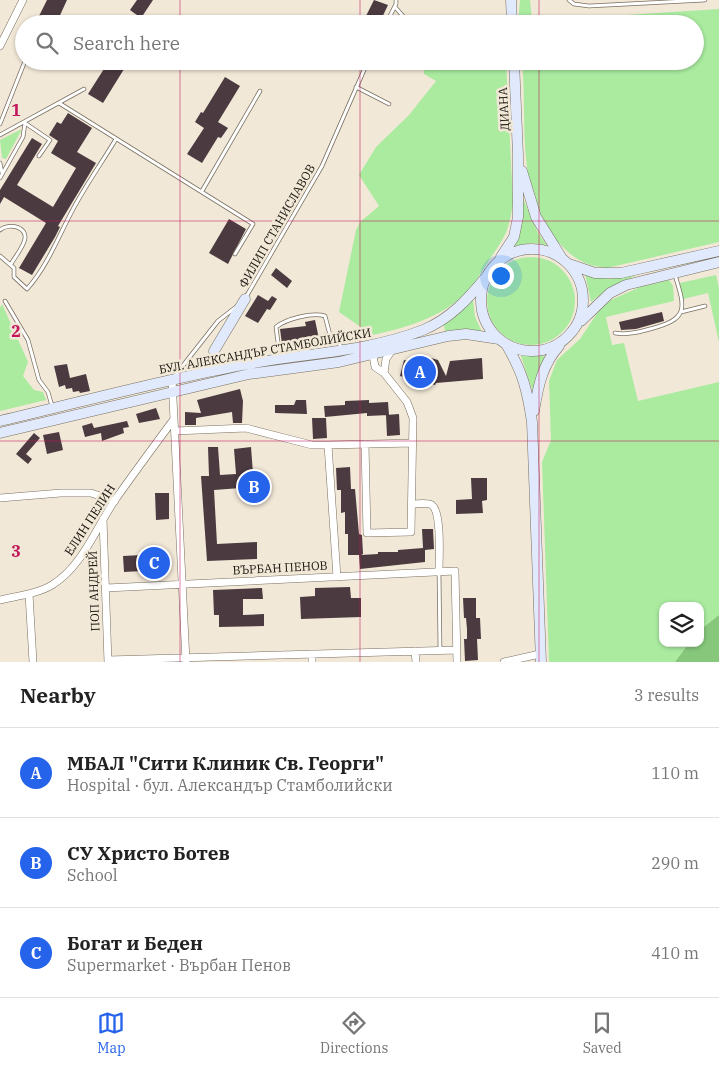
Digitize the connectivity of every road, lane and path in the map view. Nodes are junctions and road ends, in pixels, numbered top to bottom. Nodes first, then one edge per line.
1 (23, 0) edge
2 (396, 0) edge
3 (511, 0) edge
4 (570, 0) edge
5 (705, 0) edge
6 (395, 7) junction
7 (16, 15) edge
8 (391, 15) edge
9 (402, 15) edge
10 (512, 15) edge
11 (15, 16) edge
12 (0, 46) edge
13 (21, 70) edge
14 (364, 70) edge
15 (514, 70) edge
16 (356, 87) junction
17 (84, 89) dead end
18 (260, 91) dead end
19 (59, 104) junction
20 (390, 104) dead end
21 (0, 124) edge
22 (24, 124) junction
23 (0, 135) edge
24 (116, 139) junction
25 (518, 155) junction
26 (40, 156) dead end
27 (0, 163) edge
28 (2, 174) junction
29 (0, 178) edge
30 (202, 192) junction
31 (0, 230) edge
32 (719, 251) edge
33 (235, 254) dead end
34 (0, 256) edge
35 (498, 262) junction
36 (565, 262) junction
37 (717, 263) edge
38 (10, 264) junction
39 (675, 272) junction
40 (486, 277) junction
41 (245, 299) junction
42 (5, 301) dead end
43 (705, 306) dead end
44 (681, 312) junction
45 (577, 325) junction
46 (409, 334) junction
47 (615, 334) dead end
48 (330, 335) junction
49 (319, 337) dead end
50 (310, 339) dead end
51 (566, 339) junction
52 (502, 342) junction
53 (279, 350) dead end
54 (345, 350) junction
55 (392, 350) junction
56 (373, 355) junction
57 (308, 363) junction
58 (230, 368) junction
59 (384, 373) junction
60 (172, 379) junction
61 (172, 391) junction
62 (52, 409) junction
63 (174, 419) junction
64 (0, 422) edge
65 (532, 422) junction
66 (175, 431) junction
67 (0, 433) edge
68 (413, 443) junction
69 (365, 444) junction
70 (328, 445) junction
71 (0, 498) edge
72 (115, 501) junction
73 (412, 504) junction
74 (103, 519) junction
75 (439, 572) junction
76 (337, 576) junction
77 (183, 584) junction
78 (106, 588) junction
79 (29, 594) junction
80 (0, 600) edge
81 (457, 650) junction
82 (440, 651) junction
83 (416, 652) junction
84 (312, 658) edge
85 (540, 658) edge
86 (259, 659) edge
87 (186, 660) edge
88 (108, 661) edge
89 (33, 662) edge
90 (416, 662) edge
91 (457, 662) edge
92 (504, 662) edge

1 - 7 street
2 - 6 lane
3 - 10 main road
4 - 5 lane
6 - 8 lane
6 - 9 lane
11 - 12 street
13 - 21 lane
14 - 16 lane, ФИЛИП СТАНИСЛАВОВ
15 - 25 main road, ДИАНА
16 - 20 lane
16 - 41 lane, ФИЛИП СТАНИСЛАВОВ
17 - 19 lane
18 - 30 lane
19 - 22 lane
19 - 24 lane
22 - 23 lane
22 - 26 lane
22 - 28 lane
24 - 30 lane
24 - 38 lane
25 - 35 main road
25 - 36 main road
27 - 28 lane
28 - 29 lane
30 - 33 lane
31 - 38 lane
32 - 36 main road
34 - 38 lane
35 - 36 main road
35 - 40 main road
36 - 45 main road
37 - 39 main road
39 - 44 lane
39 - 45 main road
40 - 46 main road, БУЛ. АЛЕКСАНДЪР СТАМБОЛИЙСКИ
40 - 52 main road
41 - 58 main road
41 - 60 lane, ФИЛИП СТАНИСЛАВОВ
42 - 62 lane
43 - 44 lane
44 - 47 lane
45 - 51 main road
46 - 54 main road, БУЛ. АЛЕКСАНДЪР СТАМБОЛИЙСКИ
46 - 56 main road
48 - 49 lane
48 - 53 lane
48 - 54 lane
50 - 57 lane
51 - 52 main road
51 - 65 main road
52 - 55 main road, БУЛ. АЛЕКСАНДЪР СТАМБОЛИЙСКИ
52 - 65 main road
54 - 57 main road, БУЛ. АЛЕКСАНДЪР СТАМБОЛИЙСКИ
55 - 56 main road, БУЛ. АЛЕКСАНДЪР СТАМБОЛИЙСКИ
55 - 59 street
56 - 57 main road, БУЛ. АЛЕКСАНДЪР СТАМБОЛИЙСКИ
56 - 59 street
57 - 58 main road, БУЛ. АЛЕКСАНДЪР СТАМБОЛИЙСКИ
57 - 61 main road, БУЛ. АЛЕКСАНДЪР СТАМБОЛИЙСКИ
58 - 60 main road, БУЛ. АЛЕКСАНДЪР СТАМБОЛИЙСКИ
59 - 68 street
60 - 61 street
60 - 62 main road, БУЛ. АЛЕКСАНДЪР СТАМБОЛИЙСКИ
61 - 63 street
61 - 67 main road, БУЛ. АЛЕКСАНДЪР СТАМБОЛИЙСКИ
62 - 64 main road, БУЛ. АЛЕКСАНДЪР СТАМБОЛИЙСКИ
63 - 66 street
63 - 72 street, ЕЛИН ПЕЛИН
65 - 85 main road
66 - 70 street
66 - 77 street
68 - 69 street
68 - 73 street
69 - 70 street
69 - 73 street
70 - 76 street
71 - 72 street
72 - 74 street, ЕЛИН ПЕЛИН
73 - 75 street
74 - 78 street, ПОП АНДРЕЙ
74 - 79 street, ЕЛИН ПЕЛИН
75 - 76 street, ВЪРБАН ПЕНОВ
75 - 81 street, ВЪРБАН ПЕНОВ
75 - 82 lane
76 - 77 street, ВЪРБАН ПЕНОВ
77 - 78 street, ВЪРБАН ПЕНОВ
77 - 87 street
78 - 88 street, ПОП АНДРЕЙ
79 - 80 street, ЕЛИН ПЕЛИН
79 - 89 street
81 - 82 street
81 - 91 street
82 - 83 street
83 - 84 street
83 - 90 street
84 - 86 street
85 - 92 street
86 - 87 street
87 - 88 street

